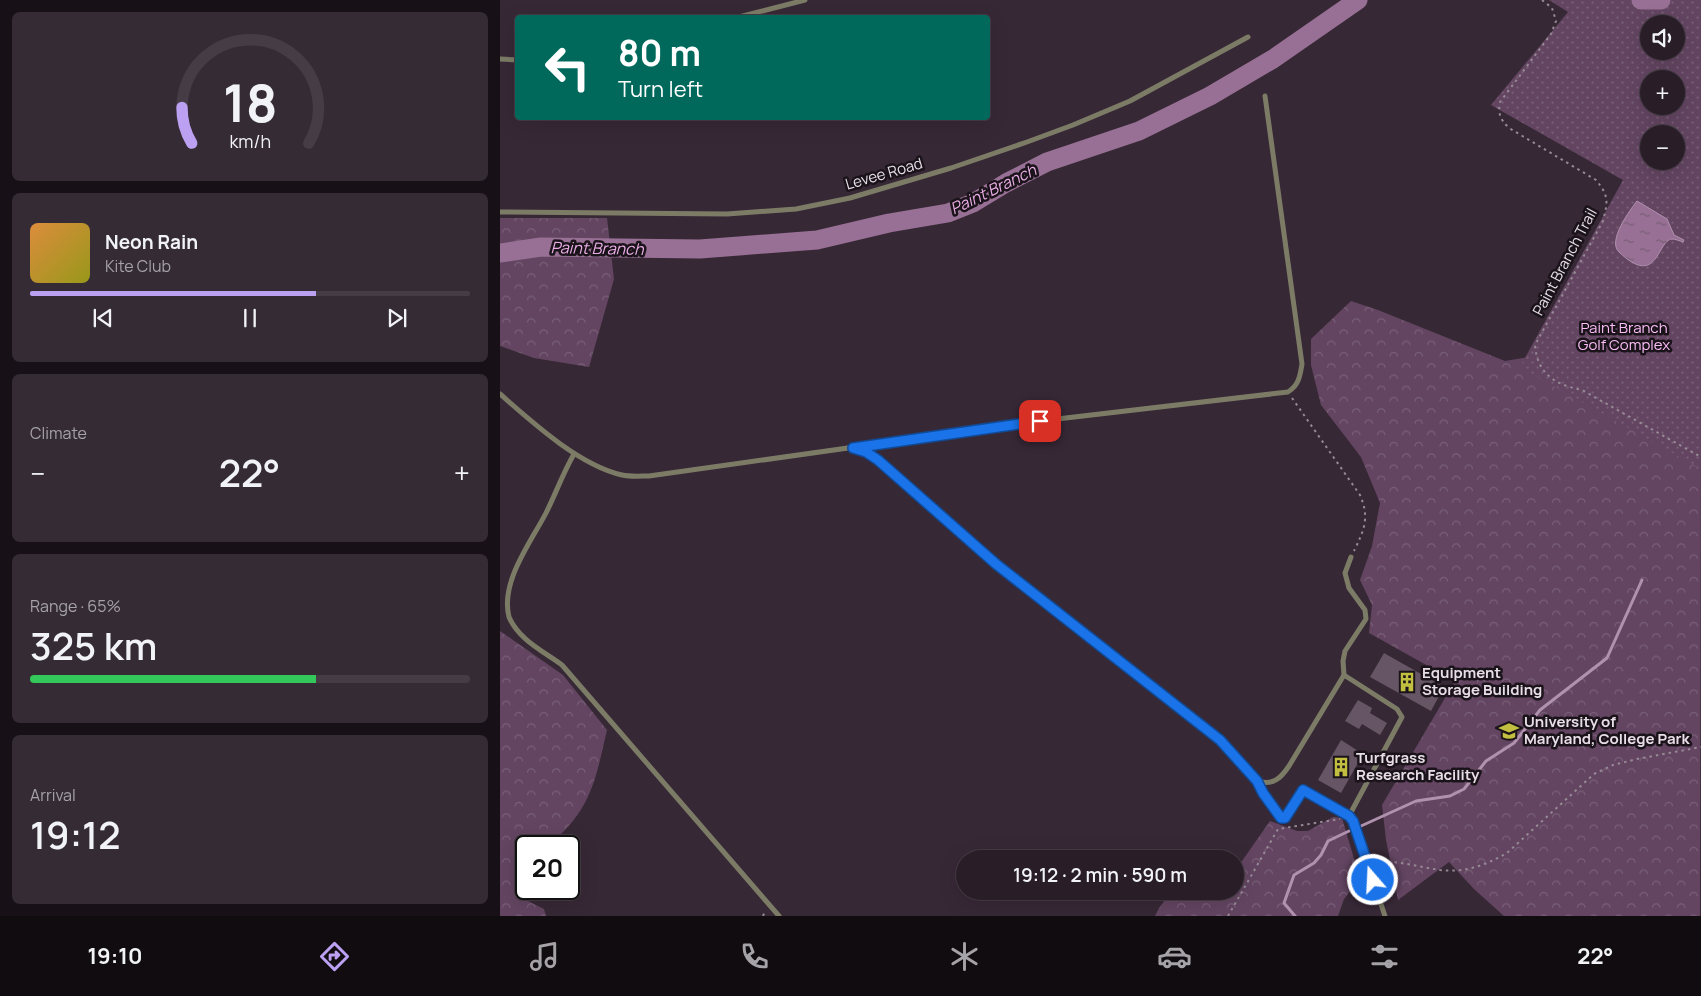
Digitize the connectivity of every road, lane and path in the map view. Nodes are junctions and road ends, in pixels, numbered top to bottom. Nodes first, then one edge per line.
1 (805, 0) edge
2 (1542, 0) edge
3 (747, 15) edge
4 (1248, 37) dead end
5 (500, 59) edge
6 (515, 60) edge
7 (1265, 96) dead end
8 (500, 212) edge
9 (1288, 392) junction
10 (500, 394) edge
11 (853, 448) junction
12 (574, 454) junction
13 (1701, 457) edge
14 (1351, 557) joint
15 (1344, 675) junction
16 (1701, 747) edge
17 (1257, 781) junction
18 (1349, 816) junction
19 (1367, 863) junction
20 (779, 916) edge
21 (1228, 916) edge
22 (1385, 916) edge

1 - 3 lane
2 - 13 path, Paint Branch Trail
4 - 8 lane, Levee Road
5 - 6 lane
7 - 9 lane
9 - 11 lane
9 - 14 path
10 - 12 lane
11 - 12 lane
11 - 17 lane
12 - 20 lane
14 - 15 lane
15 - 17 lane
15 - 18 lane
16 - 19 path
17 - 18 lane
18 - 19 lane
18 - 21 path
19 - 22 lane

